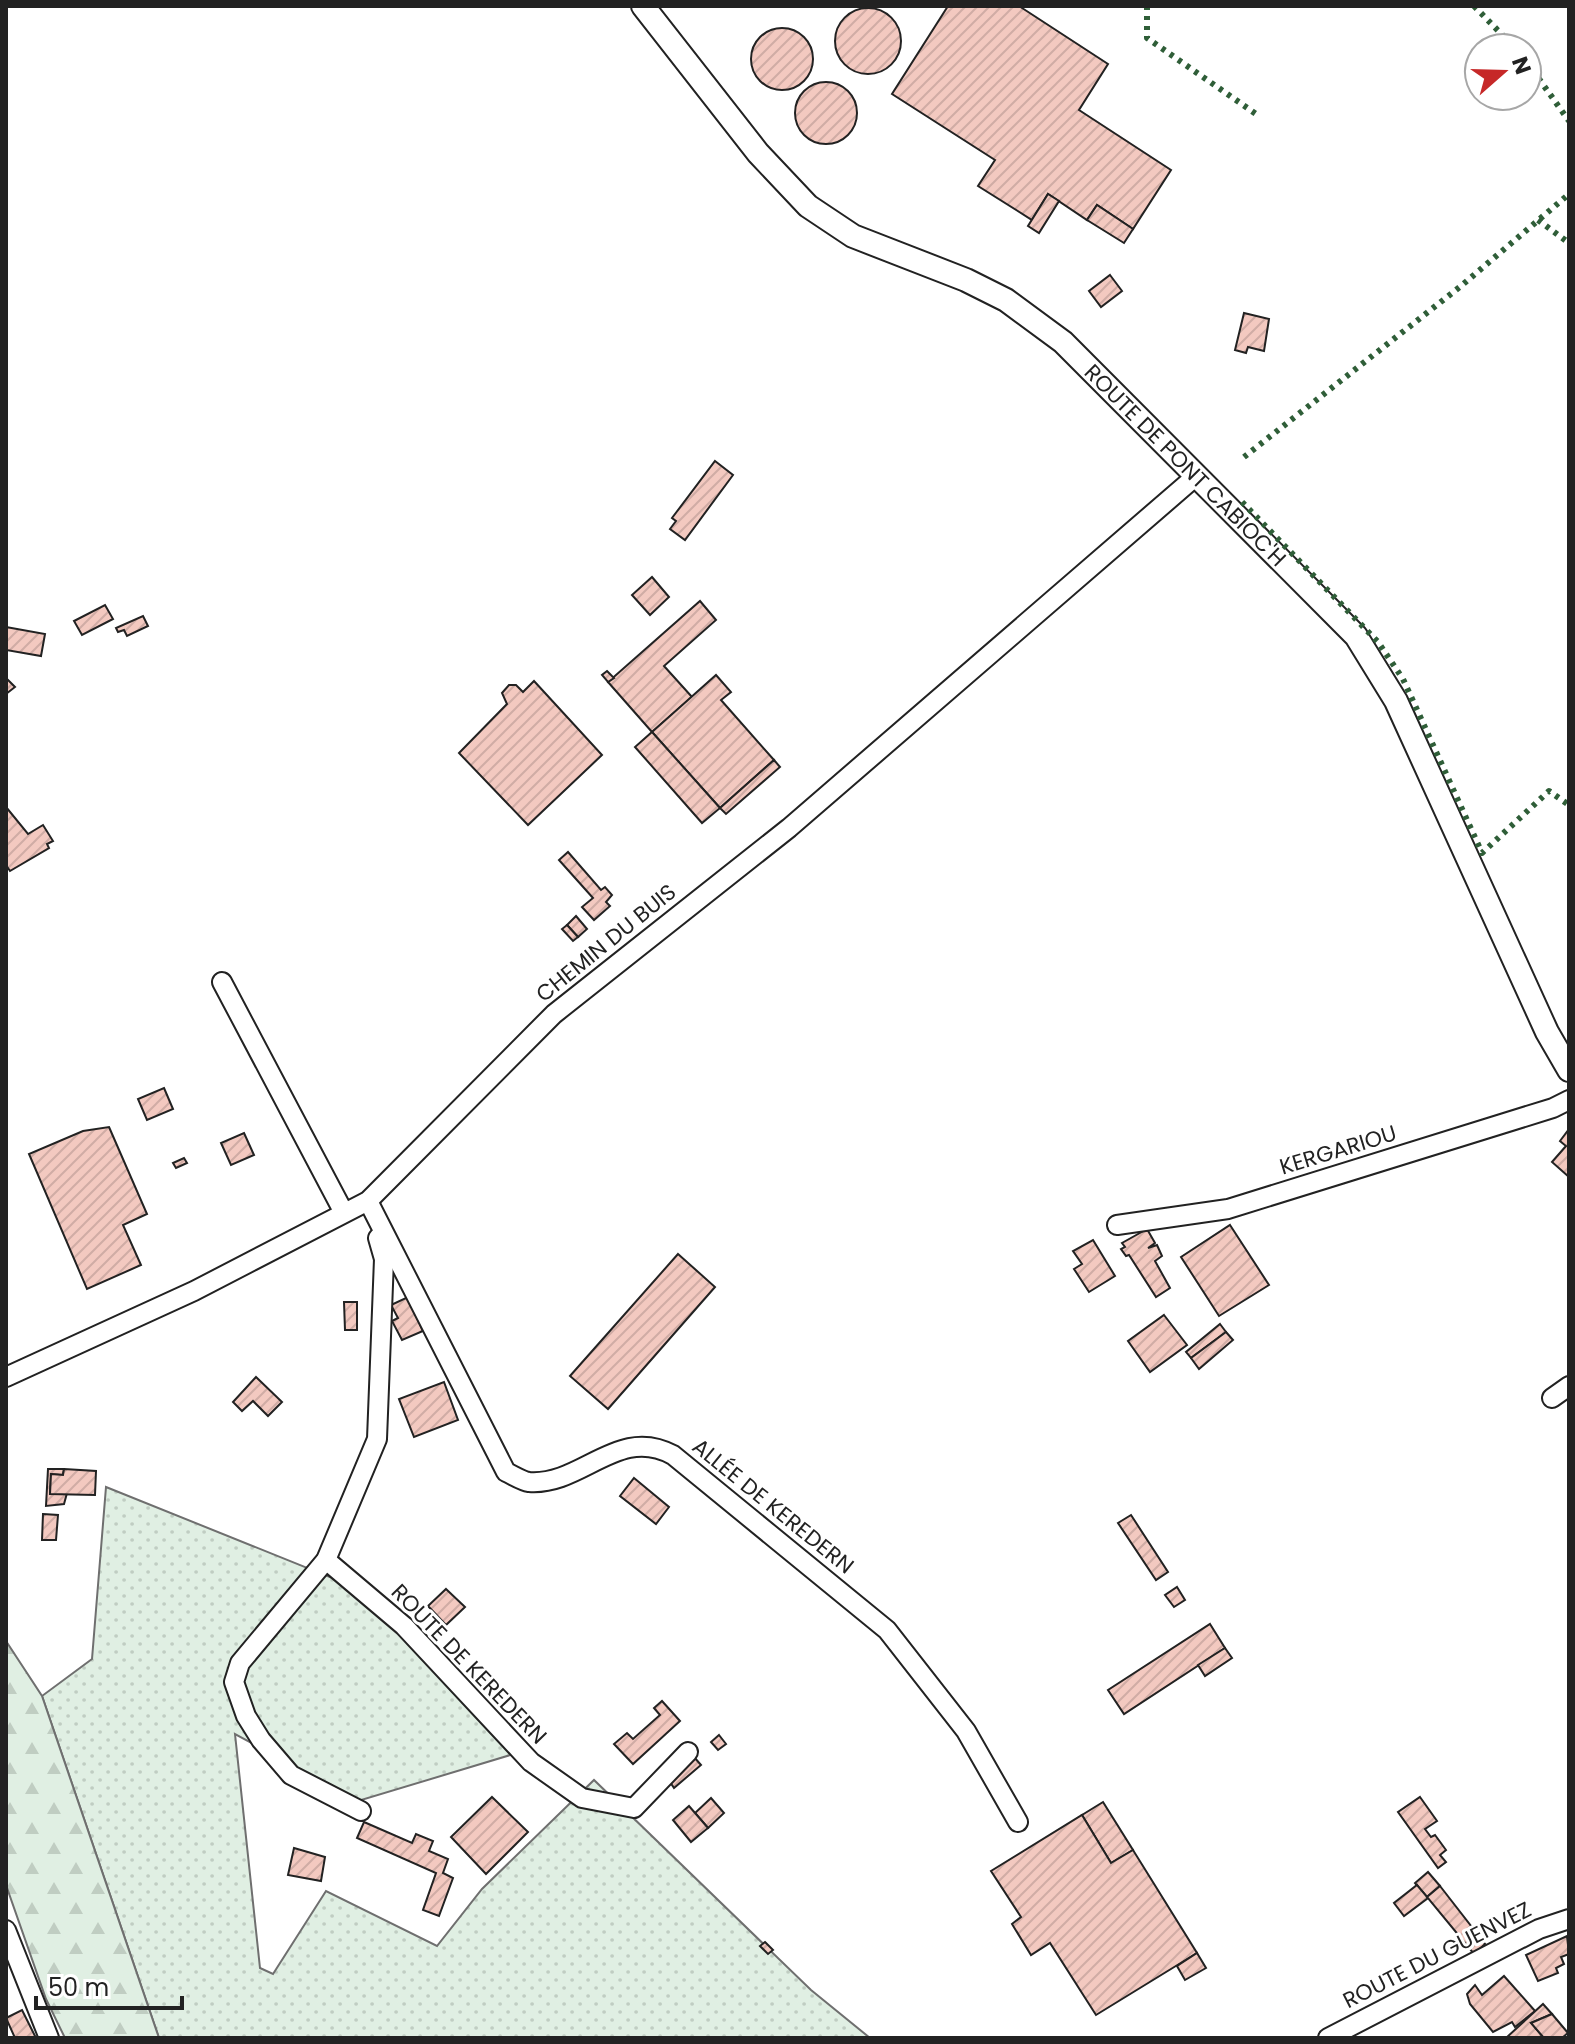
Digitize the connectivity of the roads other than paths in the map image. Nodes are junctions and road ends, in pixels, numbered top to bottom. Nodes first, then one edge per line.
1 (643, 6) edge
2 (1195, 477) junction
3 (222, 982) dead end
4 (1569, 1070) edge
5 (1569, 1100) edge
6 (368, 1201) junction
7 (343, 1211) junction
8 (1117, 1225) dead end
9 (6, 1377) edge
10 (1569, 1386) edge
11 (1552, 1398) dead end
12 (326, 1560) junction
13 (688, 1752) dead end
14 (361, 1811) dead end
15 (1018, 1822) dead end
16 (1569, 1919) edge
17 (6, 1930) edge
18 (49, 2038) edge
19 (1328, 2038) edge

1 - 2 street, ROUTE DE PONT CABIOC'H
2 - 4 street, ROUTE DE PONT CABIOC'H
2 - 6 street, CHEMIN DU BUIS
3 - 7 street
5 - 8 street, KERGARIOU
6 - 7 street, CHEMIN DU BUIS
6 - 12 street
6 - 15 street, ALLÉE DE KEREDERN
7 - 9 street, CHEMIN DU BUIS
10 - 11 street
12 - 13 street, ROUTE DE KEREDERN
12 - 14 street
16 - 19 street, ROUTE DU GUENVEZ
17 - 18 street

